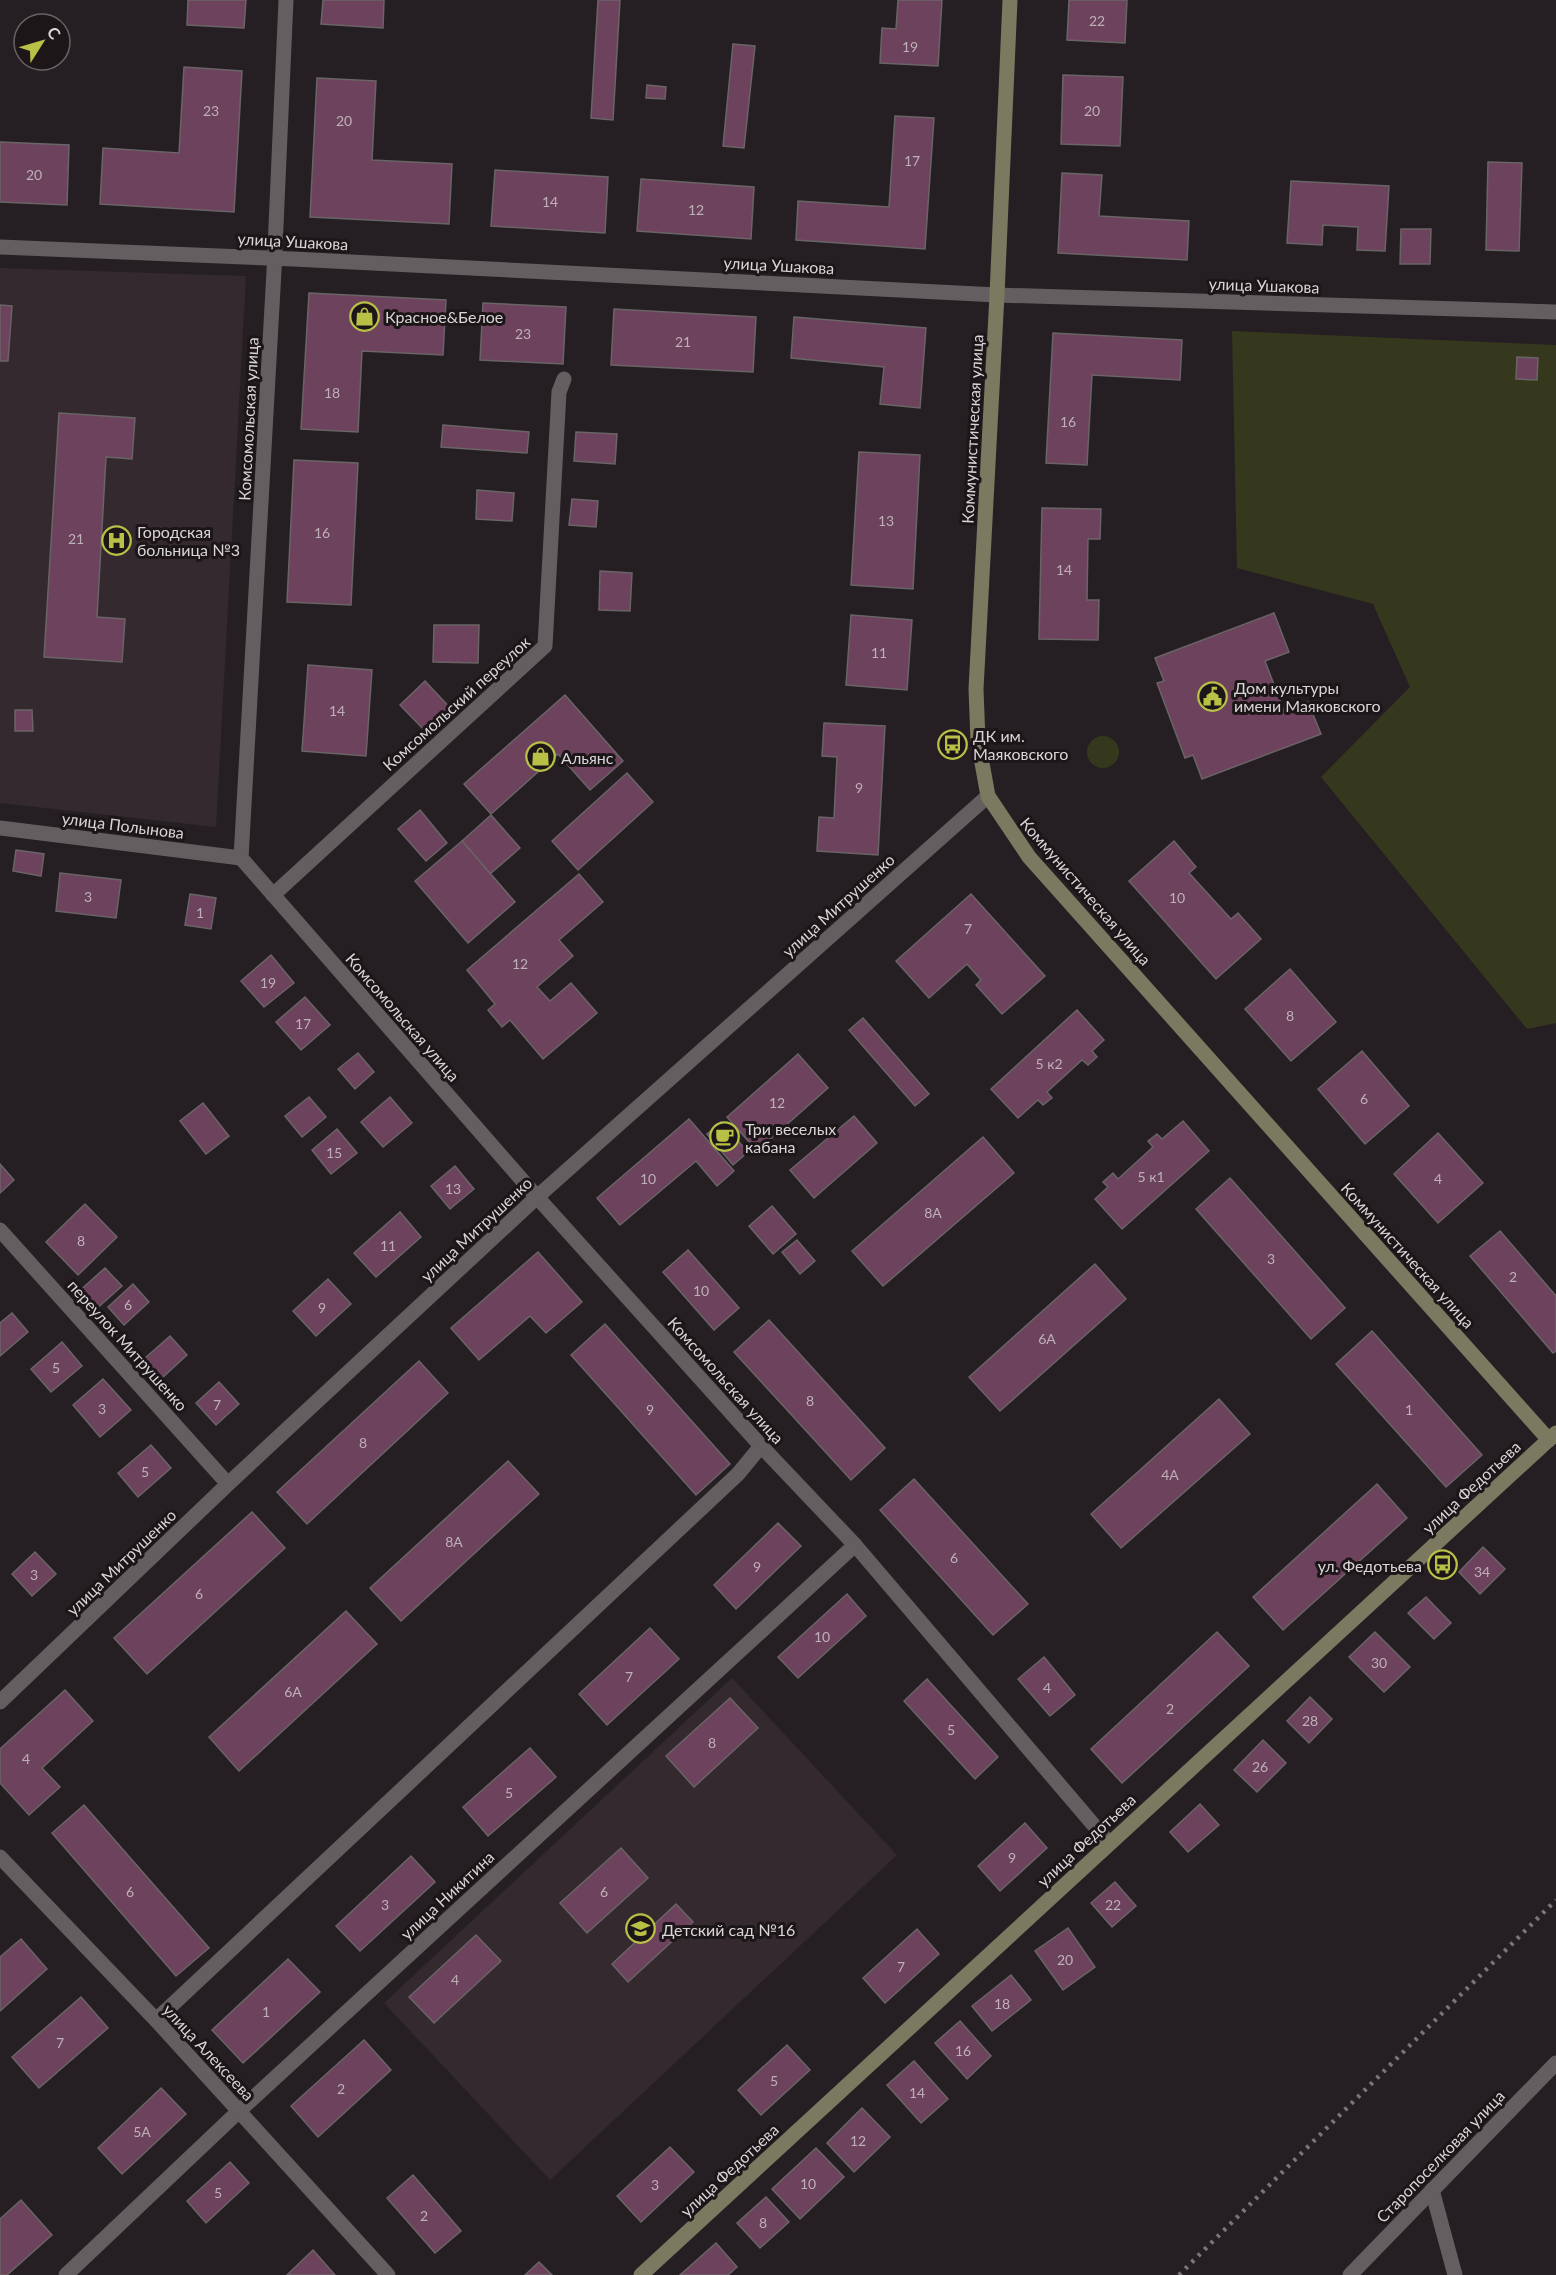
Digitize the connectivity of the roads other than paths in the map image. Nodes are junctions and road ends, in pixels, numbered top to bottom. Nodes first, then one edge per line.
1 (286, 0) edge
2 (1010, 0) edge
3 (0, 247) edge
4 (275, 258) junction
5 (997, 295) junction
6 (1556, 312) edge
7 (564, 379) dead end
8 (988, 795) junction
9 (0, 828) edge
10 (240, 858) junction
11 (273, 895) junction
12 (537, 1197) junction
13 (0, 1230) edge
14 (1552, 1436) edge
15 (762, 1446) junction
16 (228, 1484) junction
17 (855, 1545) junction
18 (0, 1702) edge
19 (1109, 1843) junction
20 (0, 1857) edge
21 (156, 2020) junction
22 (1556, 2062) edge
23 (239, 2111) junction
24 (1432, 2190) junction
25 (66, 2275) edge
26 (388, 2275) edge
27 (641, 2275) edge
28 (1350, 2275) edge
29 (1455, 2275) edge

1 - 4 street, Комсомольская улица
2 - 5 main road, Коммунистическая улица
3 - 4 street, улица Ушакова
4 - 5 street, улица Ушакова
4 - 10 street, Комсомольская улица
5 - 6 street, улица Ушакова
5 - 8 main road, Коммунистическая улица
7 - 11 street, Комсомольский переулок
8 - 12 street, улица Митрушенко
8 - 14 main road, Коммунистическая улица
9 - 10 street, улица Полынова
10 - 11 street, Комсомольская улица
11 - 12 street, Комсомольская улица
12 - 15 street, Комсомольская улица
12 - 16 street, улица Митрушенко
13 - 16 street, переулок Митрушенко
14 - 19 main road, улица Федотьева
15 - 17 street, Комсомольская улица
15 - 21 street
16 - 18 street, улица Митрушенко
17 - 19 street, Комсомольская улица
17 - 23 street, улица Никитина
19 - 27 main road, улица Федотьева
20 - 21 street, улица Алексеева
21 - 23 street, улица Алексеева
22 - 24 street, Старопоселковая улица
23 - 25 street, улица Никитина
23 - 26 street, улица Алексеева
24 - 28 street, Старопоселковая улица
24 - 29 street

